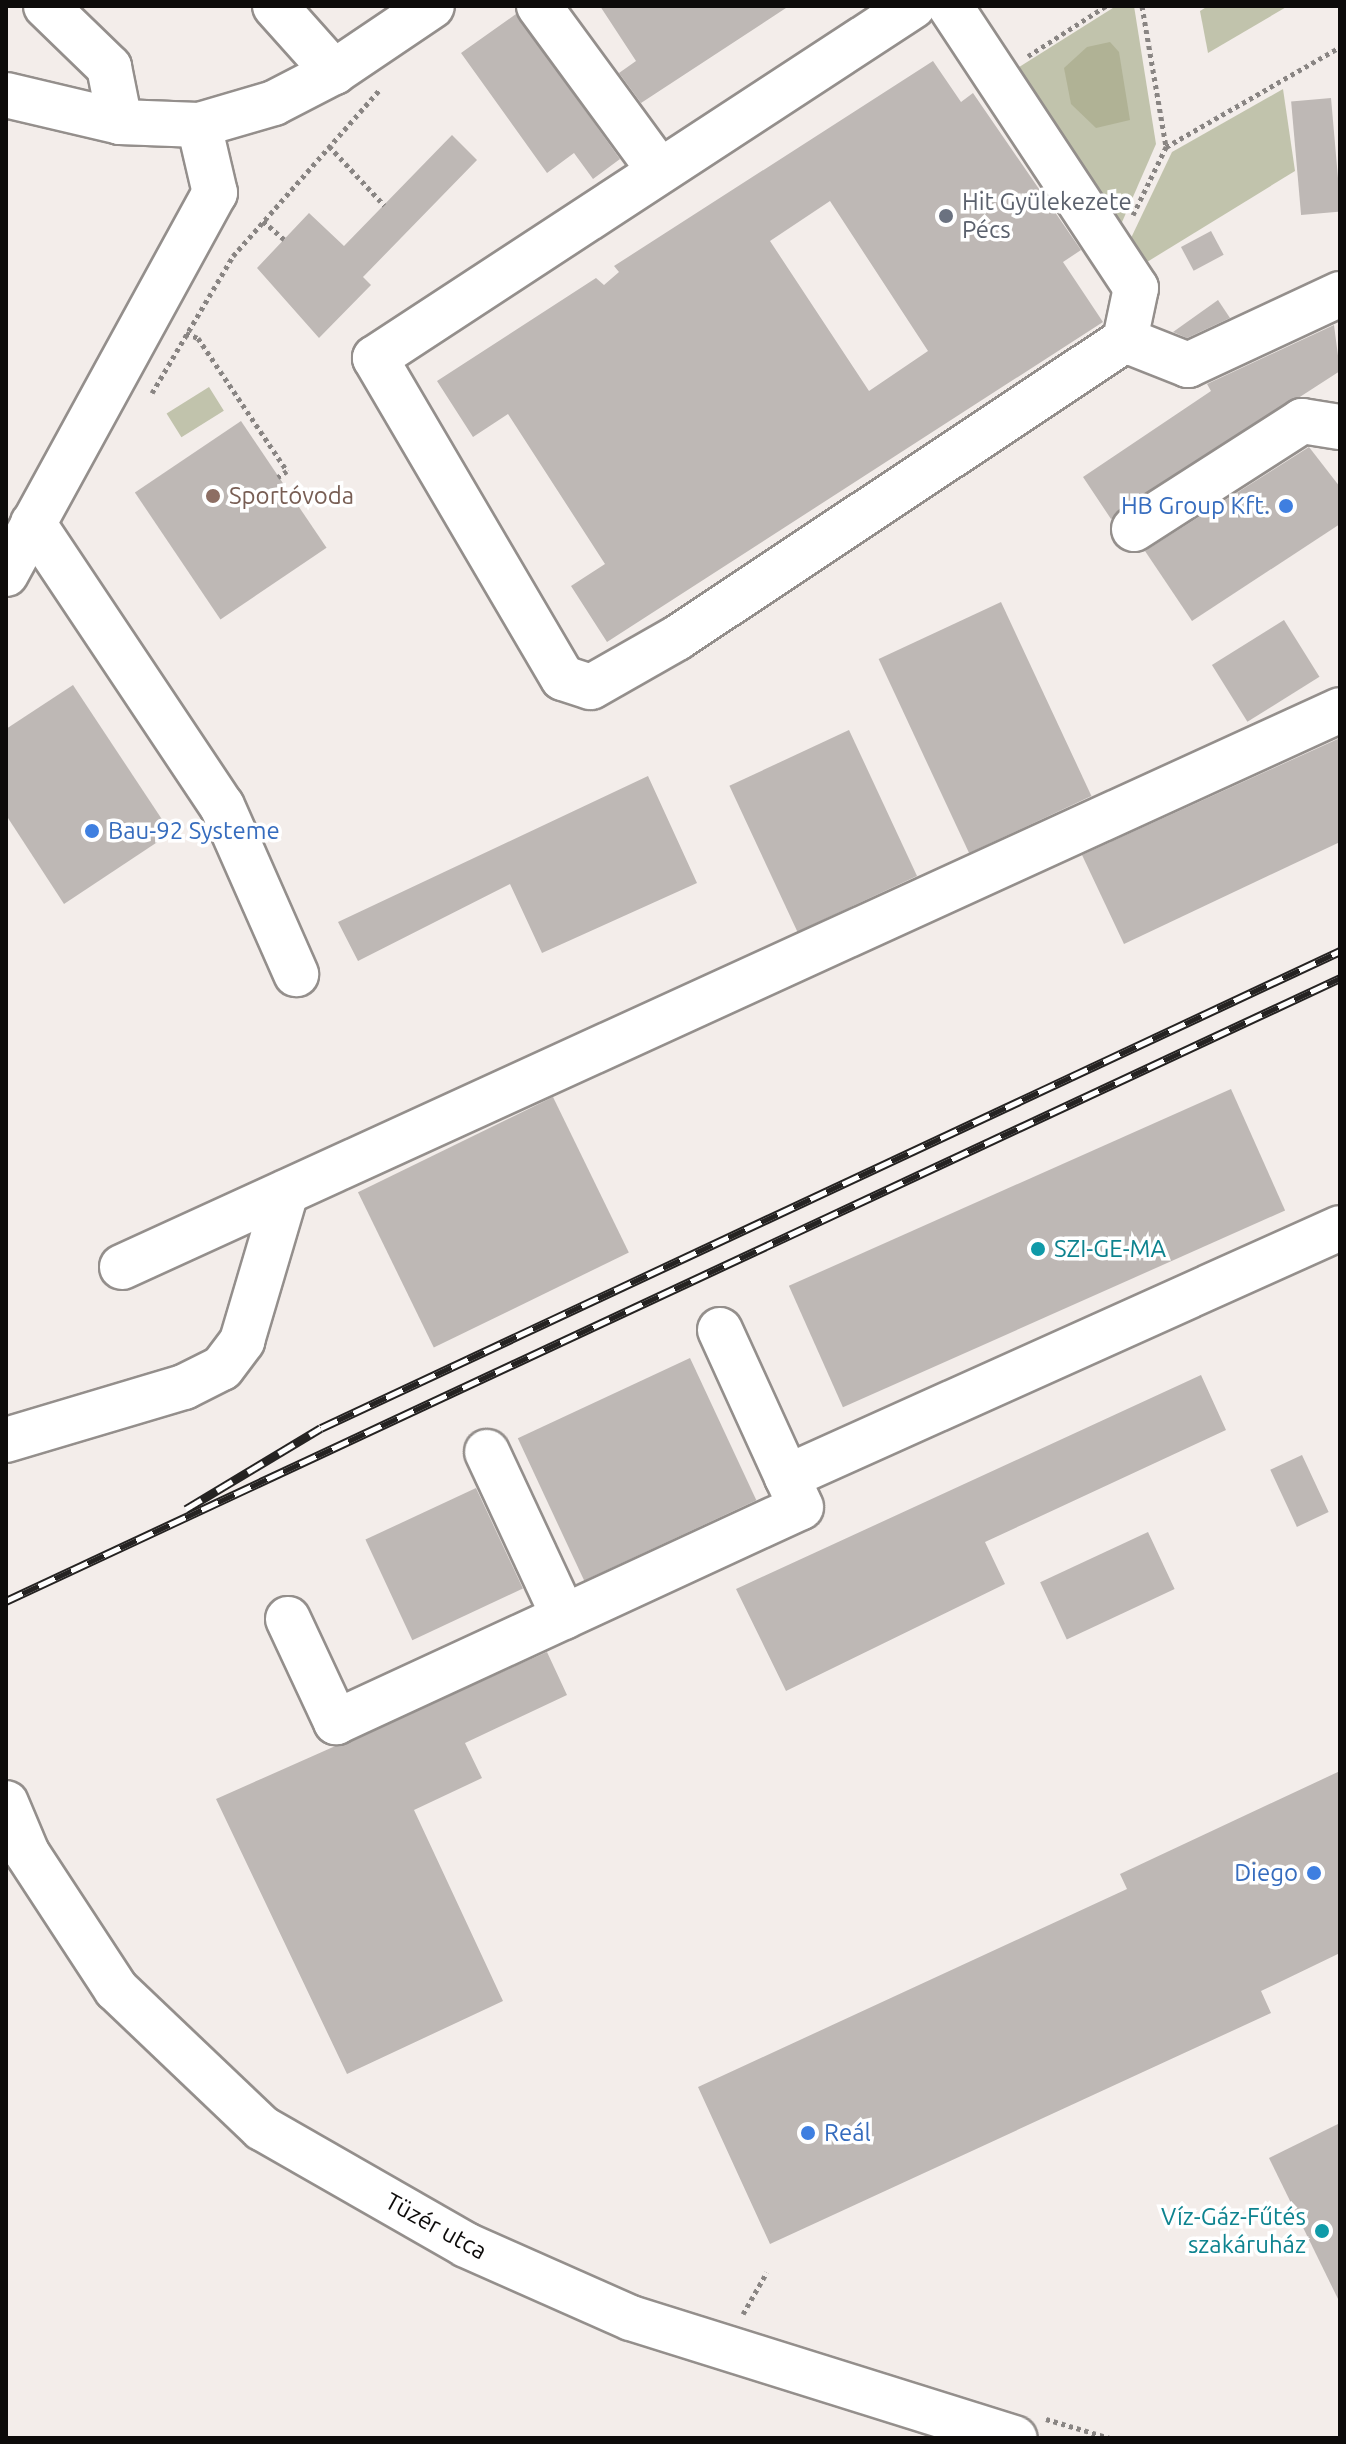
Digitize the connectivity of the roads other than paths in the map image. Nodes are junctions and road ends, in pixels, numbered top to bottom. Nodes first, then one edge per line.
1 (46, 6) edge
2 (275, 6) edge
3 (432, 6) edge
4 (539, 6) edge
5 (913, 6) edge
6 (950, 6) edge
7 (334, 72) junction
8 (6, 95) edge
9 (120, 122) junction
10 (199, 125) junction
11 (659, 170) junction
12 (1340, 294) edge
13 (1125, 340) junction
14 (1340, 427) edge
15 (33, 523) junction
16 (1134, 529) dead end
17 (6, 574) edge
18 (1340, 710) edge
19 (296, 974) dead end
20 (286, 1192) junction
21 (1340, 1228) edge
22 (122, 1267) dead end
23 (720, 1330) dead end
24 (6, 1440) edge
25 (487, 1452) dead end
26 (787, 1477) junction
27 (564, 1617) junction
28 (288, 1619) dead end
29 (6, 1803) edge
30 (1015, 2438) edge

1 - 9 street
2 - 7 street
3 - 7 street
4 - 11 street
5 - 11 street
6 - 13 street
7 - 10 street
8 - 9 street
9 - 10 street
10 - 15 street
11 - 13 street
12 - 13 street
14 - 16 street
15 - 17 street
15 - 19 street
18 - 20 street
20 - 22 street
20 - 24 street
21 - 26 street
23 - 26 street
25 - 27 street
26 - 27 street
27 - 28 street
29 - 30 street, Tüzér utca

